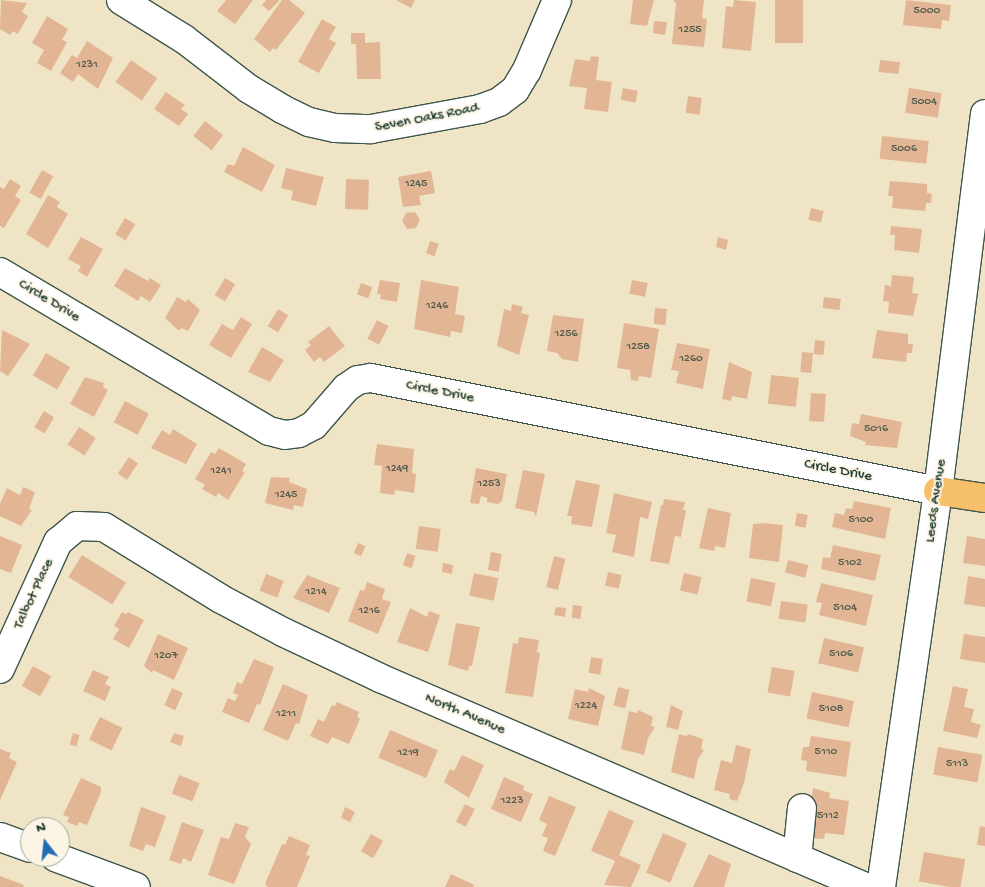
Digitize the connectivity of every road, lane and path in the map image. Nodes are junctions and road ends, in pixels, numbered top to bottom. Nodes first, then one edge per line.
1 (121, 0) edge
2 (557, 0) edge
3 (985, 114) edge
4 (0, 272) edge
5 (938, 491) junction
6 (985, 498) edge
7 (78, 526) joint
8 (0, 669) edge
9 (802, 808) dead end
10 (0, 837) edge
11 (20, 844) edge
12 (797, 858) junction
13 (70, 863) edge
14 (136, 887) edge
15 (864, 887) edge
16 (881, 887) edge

1 - 2 street, Seven Oaks Road
3 - 5 street, Leeds Avenue
4 - 5 street, Circle Drive
5 - 6 highway
5 - 16 street, Leeds Avenue
7 - 8 street, Talbot Place
7 - 12 street, North Avenue
9 - 12 street
10 - 11 street
12 - 15 street, North Avenue
13 - 14 street

